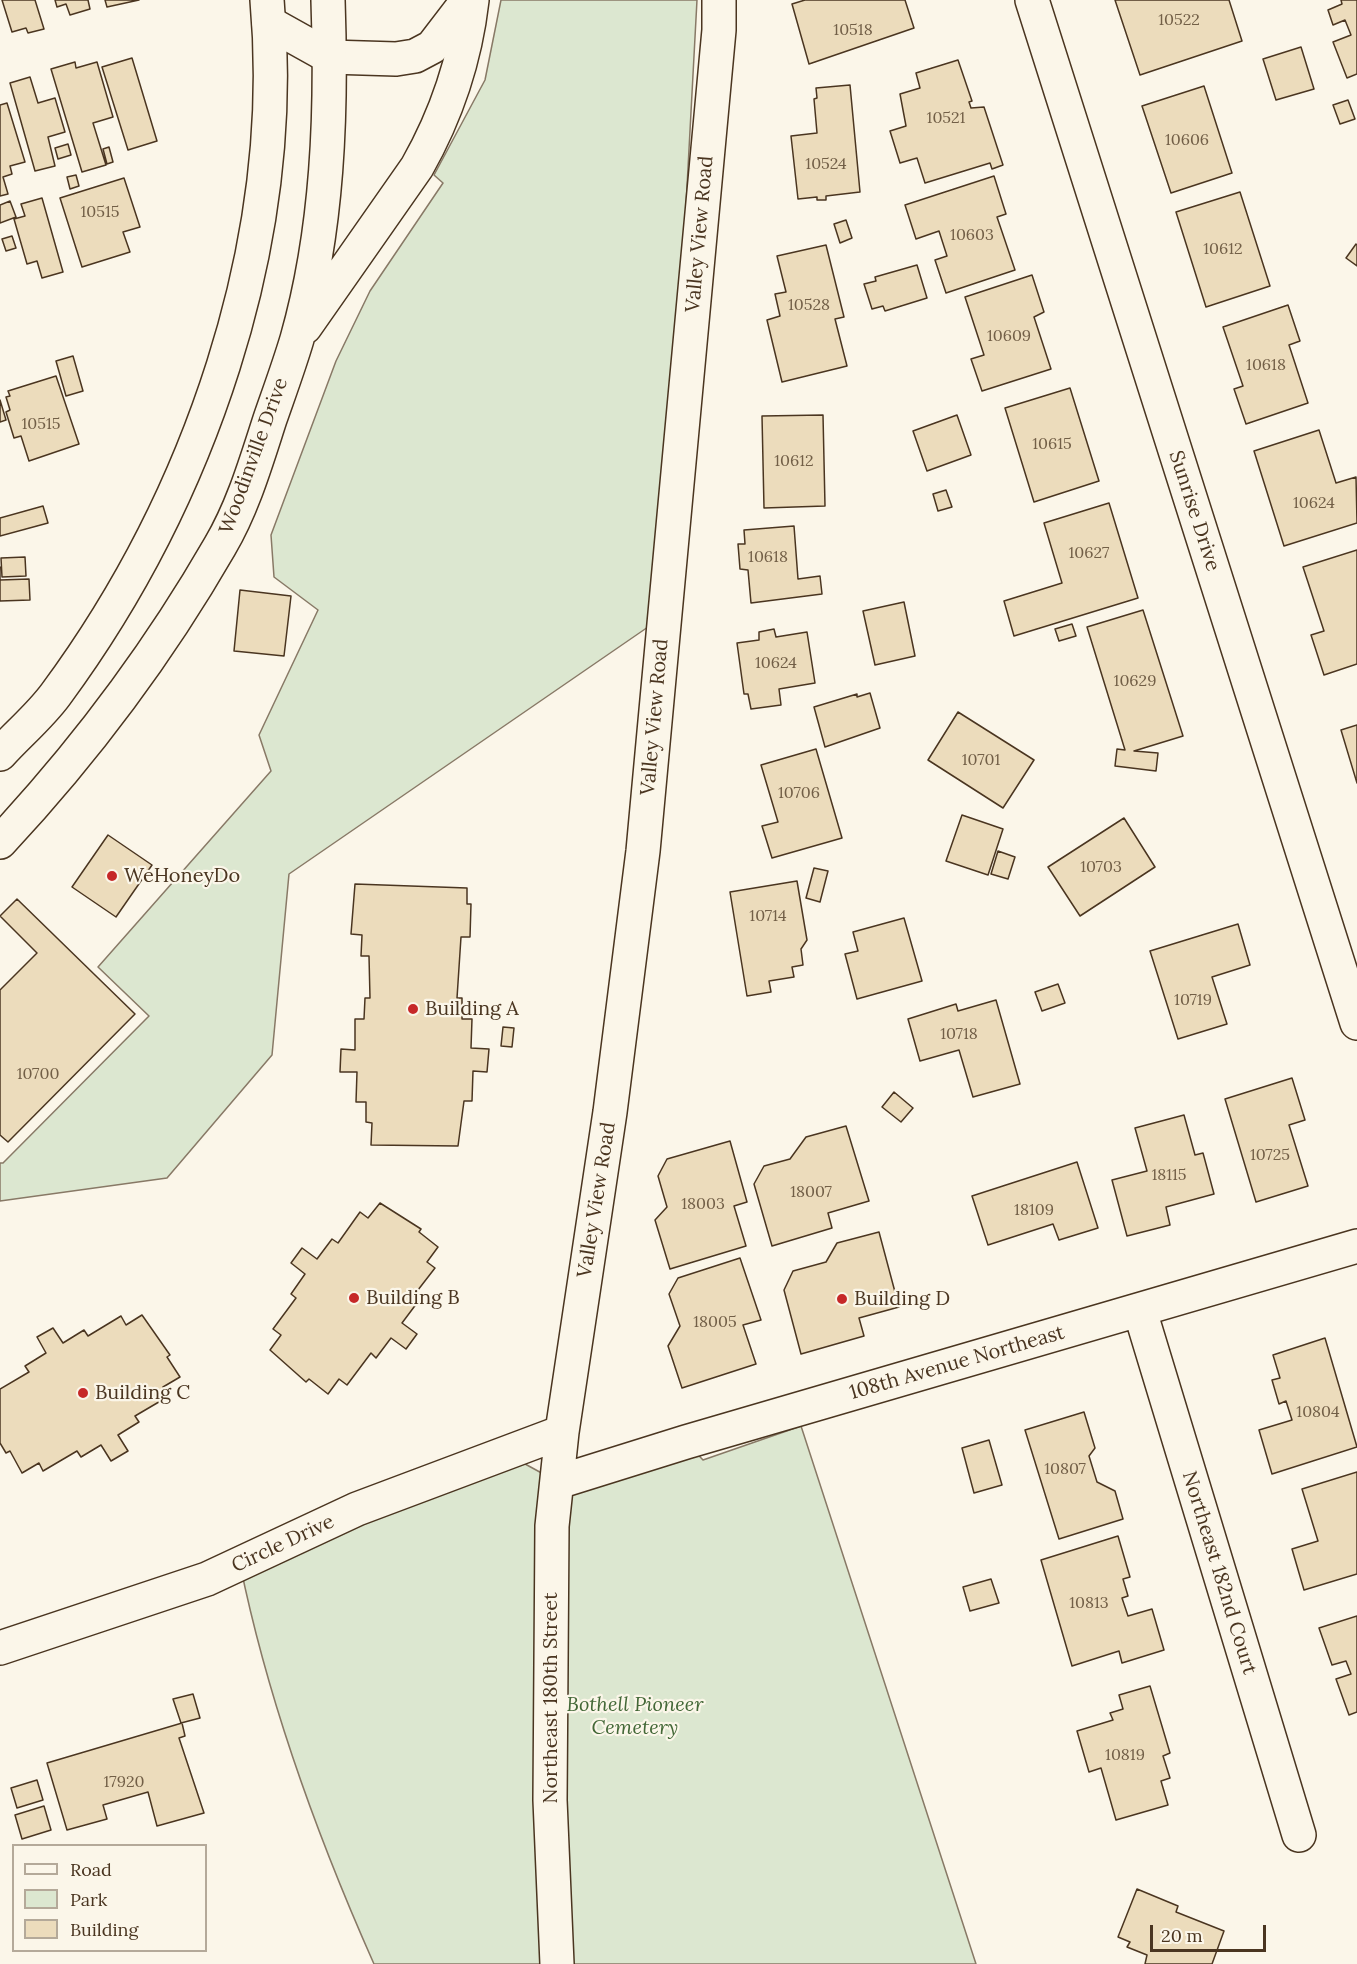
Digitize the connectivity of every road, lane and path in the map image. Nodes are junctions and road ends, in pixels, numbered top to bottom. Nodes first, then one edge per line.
1 (327, 0) edge
2 (470, 0) edge
3 (719, 0) edge
4 (1032, 0) edge
5 (268, 11) edge
6 (330, 57) junction
7 (297, 338) junction
8 (0, 754) edge
9 (0, 842) edge
10 (1357, 1023) edge
11 (1357, 1246) edge
12 (1140, 1311) junction
13 (562, 1432) junction
14 (558, 1482) junction
15 (0, 1648) edge
16 (1299, 1835) dead end
17 (557, 1964) edge

1 - 6 street, Woodinville Drive
2 - 6 street
2 - 7 street
3 - 13 street, Valley View Road
4 - 10 street, Sunrise Drive
5 - 6 street
5 - 8 street
6 - 7 street, Woodinville Drive
7 - 9 street, Woodinville Drive
11 - 12 street, 108th Avenue Northeast
12 - 14 street, 108th Avenue Northeast
12 - 16 street, Northeast 182nd Court
13 - 14 street, Northeast 180th Street
13 - 15 street, Circle Drive
14 - 17 street, Northeast 180th Street

